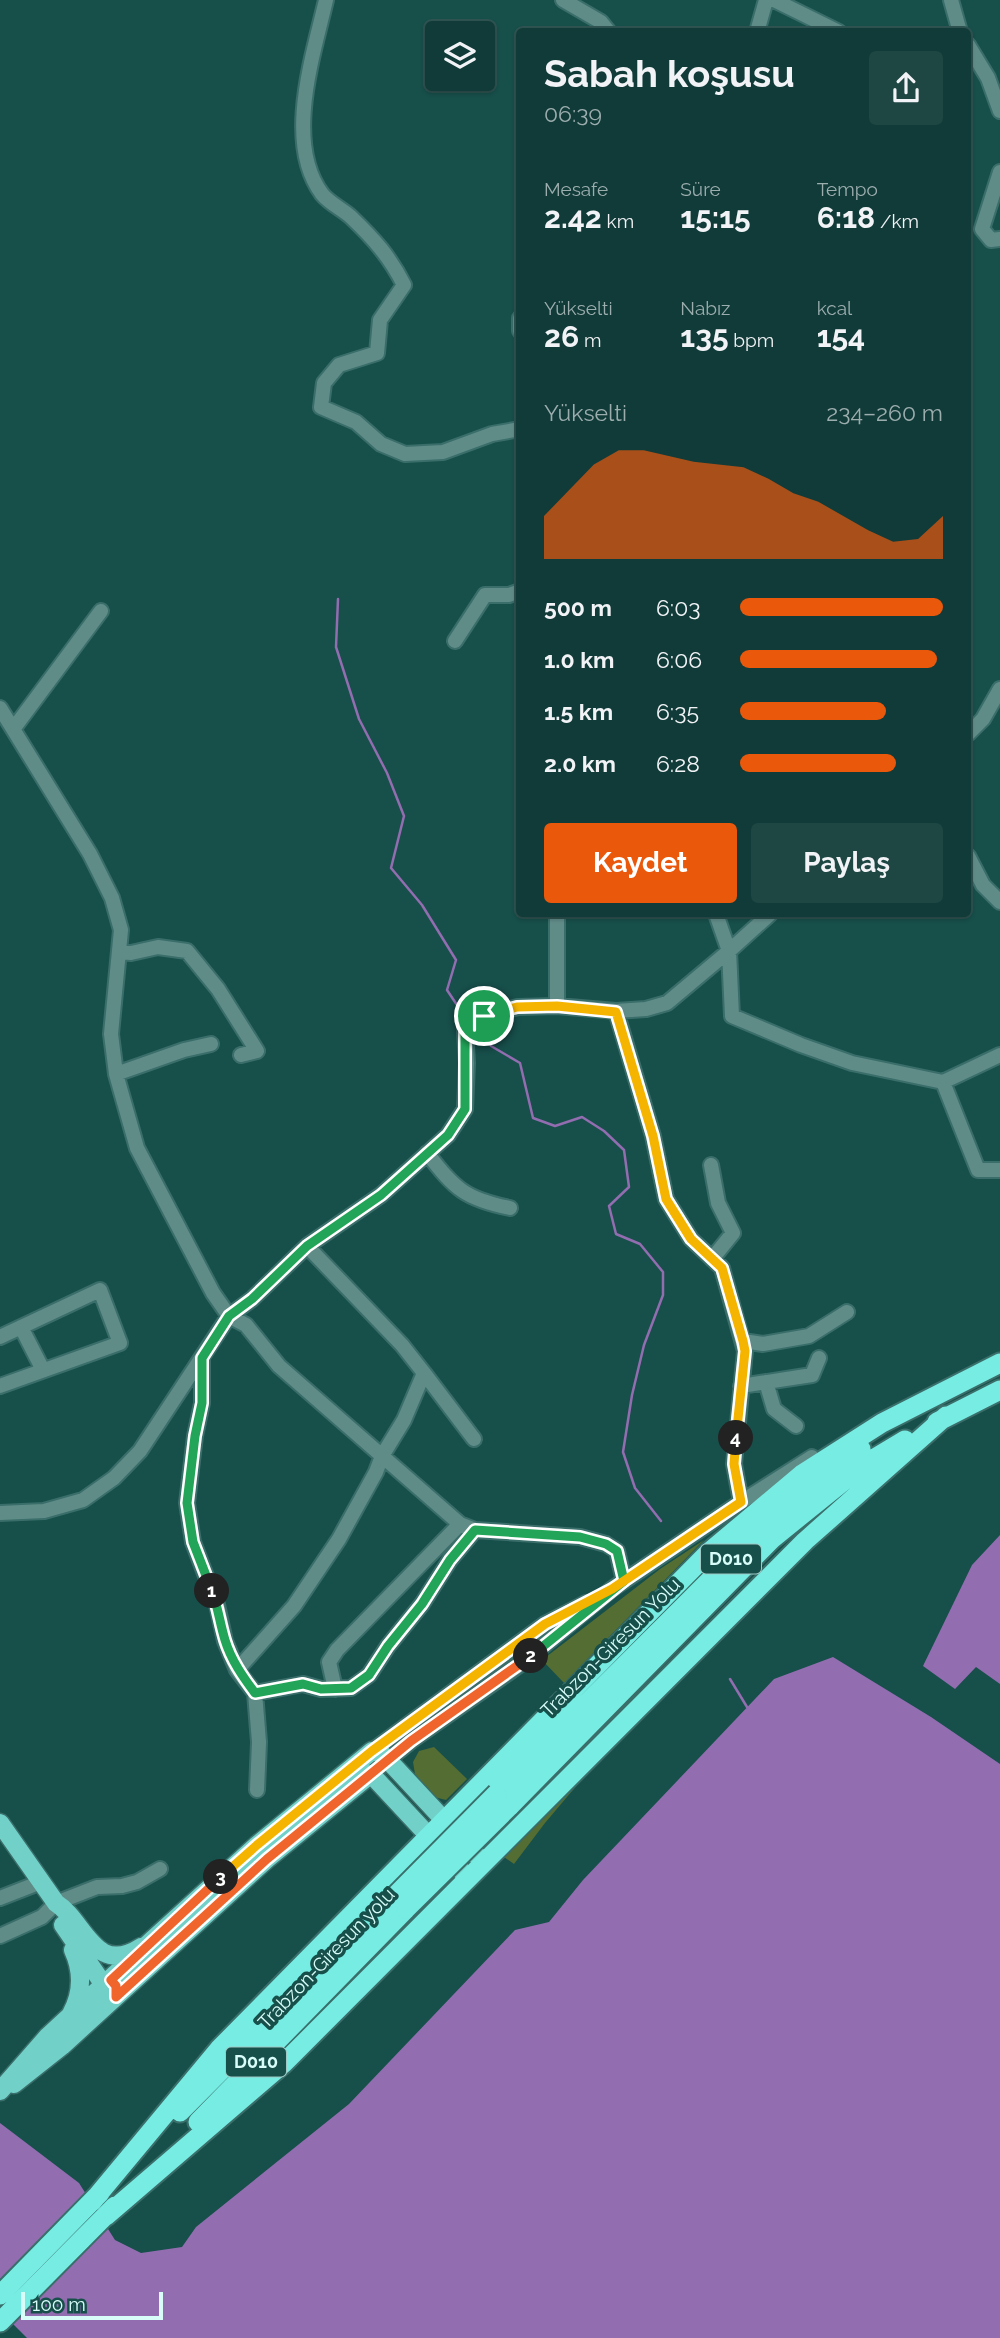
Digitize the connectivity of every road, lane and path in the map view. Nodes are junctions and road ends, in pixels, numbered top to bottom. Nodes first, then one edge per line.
1 (326, 0) edge
2 (563, 0) edge
3 (766, 0) edge
4 (774, 0) edge
5 (951, 0) edge
6 (606, 28) edge
7 (759, 28) edge
8 (831, 28) edge
9 (959, 28) edge
10 (971, 50) edge
11 (1000, 111) edge
12 (1000, 172) edge
13 (1000, 239) edge
14 (516, 430) edge
15 (516, 592) edge
16 (101, 611) dead end
17 (455, 640) dead end
18 (1000, 689) edge
19 (0, 709) edge
20 (13, 728) junction
21 (971, 731) edge
22 (971, 862) edge
23 (1000, 902) edge
24 (557, 917) edge
25 (717, 917) edge
26 (767, 917) edge
27 (729, 951) junction
28 (120, 952) junction
29 (557, 1006) junction
30 (616, 1012) junction
31 (211, 1044) dead end
32 (241, 1055) dead end
33 (1000, 1055) edge
34 (116, 1074) junction
35 (943, 1082) junction
36 (427, 1153) junction
37 (711, 1165) dead end
38 (1000, 1170) edge
39 (510, 1208) dead end
40 (307, 1246) junction
41 (712, 1259) junction
42 (847, 1312) dead end
43 (229, 1316) junction
44 (21, 1327) junction
45 (0, 1338) edge
46 (743, 1341) junction
47 (202, 1358) junction
48 (819, 1359) dead end
49 (1000, 1362) edge
50 (43, 1370) junction
51 (1000, 1372) edge
52 (424, 1373) junction
53 (766, 1382) junction
54 (0, 1386) edge
55 (741, 1386) junction
56 (1000, 1390) edge
57 (946, 1416) junction
58 (796, 1426) dead end
59 (474, 1439) dead end
60 (382, 1456) junction
61 (741, 1502) junction
62 (0, 1513) edge
63 (460, 1524) junction
64 (475, 1530) junction
65 (618, 1585) junction
66 (237, 1670) junction
67 (335, 1689) junction
68 (255, 1693) junction
69 (372, 1751) junction
70 (388, 1760) junction
71 (371, 1774) junction
72 (257, 1790) dead end
73 (503, 1800) junction
74 (443, 1821) junction
75 (0, 1823) edge
76 (427, 1836) junction
77 (483, 1862) junction
78 (160, 1869) dead end
79 (468, 1878) junction
80 (41, 1882) junction
81 (0, 1898) edge
82 (399, 1903) junction
83 (62, 1914) junction
84 (0, 1936) edge
85 (153, 1939) junction
86 (110, 1988) junction
87 (69, 2018) junction
88 (0, 2093) edge
89 (92, 2202) junction
90 (106, 2216) junction
91 (0, 2295) edge
92 (0, 2322) edge

1 - 14 street
2 - 6 street
3 - 7 street
4 - 8 street
5 - 9 street
10 - 11 street
12 - 13 street
15 - 17 street
16 - 20 street
18 - 21 street
19 - 20 street
20 - 28 street
22 - 23 street
24 - 29 street
25 - 27 street
26 - 27 street
27 - 30 street
27 - 35 street
28 - 32 street
28 - 34 street
29 - 30 street
29 - 36 street
30 - 41 street
31 - 34 street
33 - 35 street
34 - 43 street
35 - 38 street
36 - 39 street
36 - 40 street
37 - 41 street
40 - 43 street
40 - 52 street
41 - 46 street
42 - 46 street
43 - 47 street
43 - 60 street
44 - 45 street
44 - 50 street
44 - 50 street
46 - 55 street
47 - 62 street
47 - 66 street
48 - 53 street
49 - 61 street
49 - 74 highway
50 - 54 street
51 - 73 highway, Trabzon-Giresun Yolu / D010
52 - 59 street
52 - 60 street
53 - 55 street
53 - 58 street
55 - 61 street
56 - 57 highway, Trabzon-Giresun Yolu / D010
57 - 73 highway, Trabzon-Giresun Yolu / D010
57 - 77 highway
60 - 63 street
60 - 66 street
61 - 65 street
63 - 64 street
63 - 67 street
64 - 65 street
64 - 67 street
65 - 69 street
65 - 70 street
66 - 68 street
67 - 68 street
68 - 72 street
69 - 70 main road
69 - 85 main road
70 - 71 street
70 - 74 main road
71 - 76 main road
71 - 86 main road
73 - 82 highway, D010, bridge
74 - 76 highway
74 - 77 main road
75 - 80 main road
76 - 79 main road
76 - 89 highway
77 - 79 highway
78 - 83 street
79 - 90 highway
80 - 81 street
80 - 83 main road
82 - 89 highway, D010
82 - 90 highway, Trabzon-Giresun yolu / D010
83 - 84 street
83 - 85 main road
83 - 86 main road
83 - 87 main road
85 - 86 main road
86 - 87 main road
86 - 88 main road
87 - 88 main road
89 - 91 highway, D010
90 - 92 highway, Trabzon-Giresun yolu / D010

